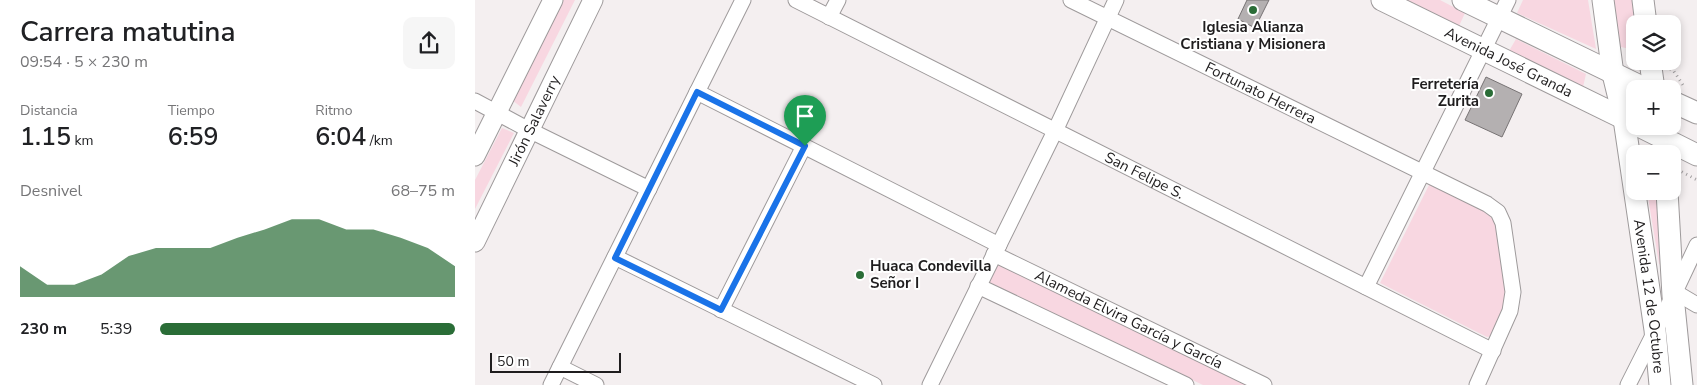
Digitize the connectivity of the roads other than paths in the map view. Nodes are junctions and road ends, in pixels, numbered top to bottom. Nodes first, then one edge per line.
1 (553, 0) edge
2 (593, 0) edge
3 (743, 0) edge
4 (796, 0) edge
5 (838, 0) edge
6 (1071, 0) edge
7 (1116, 0) edge
8 (1382, 0) edge
9 (1463, 0) edge
10 (1603, 0) edge
11 (1643, 0) edge
12 (1504, 9) edge
13 (1645, 15) edge
14 (829, 17) junction
15 (1108, 18) junction
16 (1484, 50) junction
17 (1613, 74) junction
18 (1626, 80) edge
19 (697, 92) junction
20 (475, 101) edge
21 (1626, 106) edge
22 (1681, 106) edge
23 (497, 112) junction
24 (1697, 113) edge
25 (1626, 120) edge
26 (529, 130) junction
27 (1055, 130) junction
28 (1634, 135) edge
29 (1662, 139) edge
30 (805, 146) junction
31 (1697, 155) edge
32 (475, 156) edge
33 (1423, 172) junction
34 (649, 189) junction
35 (1668, 200) edge
36 (475, 242) edge
37 (1697, 245) edge
38 (996, 250) junction
39 (615, 258) junction
40 (978, 286) junction
41 (1366, 287) junction
42 (1674, 294) junction
43 (1697, 304) edge
44 (721, 310) junction
45 (1655, 330) junction
46 (1493, 351) junction
47 (560, 367) junction
48 (551, 385) edge
49 (596, 385) edge
50 (874, 385) edge
51 (930, 385) edge
52 (1186, 385) edge
53 (1264, 385) edge
54 (1477, 385) edge
55 (1628, 385) edge
56 (1660, 385) edge
57 (1682, 385) edge

1 - 23 street
2 - 26 street, Jirón Salaverry
3 - 19 street
4 - 14 street, San Felipe S.
5 - 14 street
6 - 15 street, Fortunato Herrera
7 - 15 street
8 - 16 main road, Avenida José Granda
9 - 12 main road
10 - 17 main road, Avenida 12 de Octubre
11 - 13 main road
12 - 16 street
12 - 17 main road
14 - 27 street, San Felipe S.
15 - 27 street
15 - 33 street, Fortunato Herrera
16 - 25 main road, Avenida José Granda
16 - 33 street
17 - 18 main road
17 - 21 main road, Avenida 12 de Octubre
19 - 30 street, Alameda Elvira García y García
19 - 34 street
20 - 23 street
22 - 24 main road
23 - 26 street
23 - 32 street
26 - 34 street
26 - 36 street, Jirón Salaverry
27 - 38 street
27 - 41 street, San Felipe S.
28 - 45 main road, Avenida 12 de Octubre
29 - 31 main road, Avenida José Granda
30 - 38 street, Alameda Elvira García y García
30 - 44 street
33 - 41 street
33 - 46 street, Fortunato Herrera
34 - 39 street
35 - 42 main road, Avenida 12 de Octubre
37 - 42 street
38 - 40 street
38 - 53 street, Alameda Elvira García y García
39 - 44 street
39 - 47 street
40 - 51 street
40 - 52 street
41 - 46 street, San Felipe S.
42 - 43 street
42 - 45 street
42 - 57 main road, Avenida 12 de Octubre
44 - 50 street
45 - 55 street
45 - 56 main road, Avenida 12 de Octubre
46 - 54 street, Fortunato Herrera
47 - 48 street
47 - 49 street

